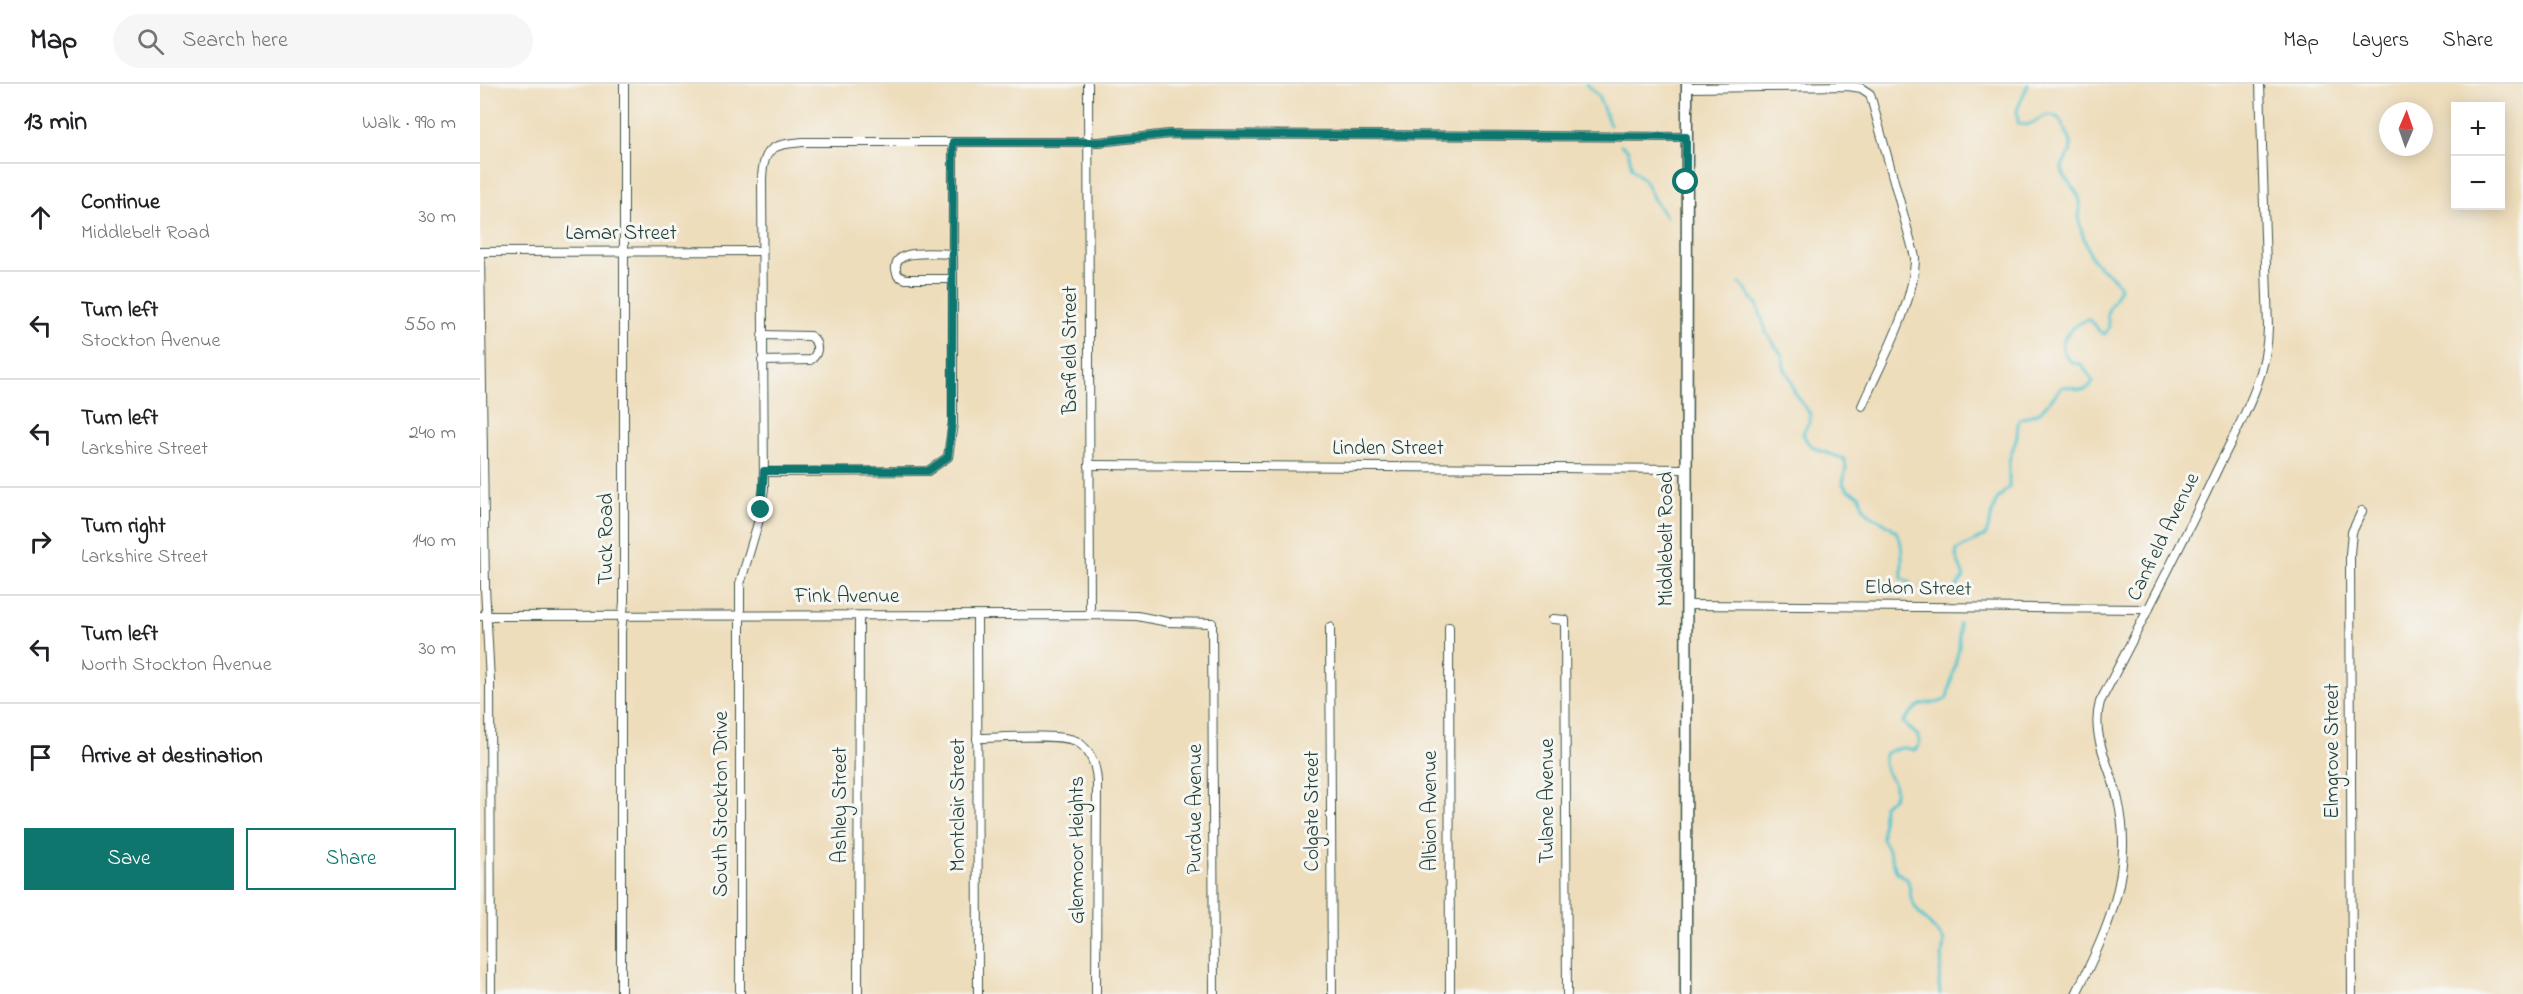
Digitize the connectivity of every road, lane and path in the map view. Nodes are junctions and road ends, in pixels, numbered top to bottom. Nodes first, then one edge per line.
1 (624, 84) edge
2 (1088, 84) edge
3 (2260, 84) edge
4 (1687, 86) edge
5 (1686, 137) junction
6 (953, 142) junction
7 (1088, 142) junction
8 (762, 251) junction
9 (480, 253) edge
10 (624, 253) junction
11 (953, 254) junction
12 (953, 279) junction
13 (762, 335) junction
14 (762, 361) junction
15 (1862, 406) dead end
16 (1089, 465) junction
17 (1686, 469) junction
18 (764, 471) junction
19 (2362, 511) dead end
20 (1687, 605) junction
21 (2148, 609) junction
22 (623, 615) junction
23 (740, 615) junction
24 (1090, 615) junction
25 (484, 616) edge
26 (859, 616) junction
27 (977, 616) junction
28 (1553, 619) dead end
29 (1212, 623) joint
30 (1330, 627) dead end
31 (1449, 627) dead end
32 (977, 738) junction
33 (491, 994) edge
34 (621, 994) edge
35 (740, 994) edge
36 (858, 994) edge
37 (978, 994) edge
38 (1096, 994) edge
39 (1214, 994) edge
40 (1332, 994) edge
41 (1450, 994) edge
42 (1567, 994) edge
43 (1686, 994) edge
44 (2076, 994) edge
45 (2352, 994) edge

1 - 10 street, Tuck Road
2 - 7 street, Barfield Street
3 - 21 street, Canfield Avenue
4 - 5 street, Middlebelt Road
4 - 15 street
5 - 7 street
5 - 17 street, Middlebelt Road
6 - 7 street
6 - 8 street, South Stockton Drive
6 - 11 street
7 - 16 street, Barfield Street
8 - 10 street, Lamar Street
8 - 13 street, South Stockton Drive
9 - 10 street, Lamar Street
9 - 25 street
10 - 22 street, Tuck Road
11 - 12 street
11 - 12 street
12 - 18 street
13 - 14 street, South Stockton Drive
13 - 14 street
14 - 18 street, South Stockton Drive
16 - 17 street, Linden Street
16 - 24 street, Barfield Street
17 - 20 street, Middlebelt Road
18 - 23 street, South Stockton Drive
19 - 45 street, Elmgrove Street
20 - 21 street, Eldon Street
20 - 43 street, Middlebelt Road
21 - 44 street, Canfield Avenue
22 - 23 street, Fink Avenue
22 - 25 street, Fink Avenue
22 - 34 street, Tuck Road
23 - 26 street, Fink Avenue
23 - 35 street, South Stockton Drive
24 - 27 street, Fink Avenue
24 - 29 street, Fink Avenue
25 - 33 street
26 - 27 street, Fink Avenue
26 - 36 street, Ashley Street
27 - 32 street, Montclair Street
28 - 42 street, Tulane Avenue
29 - 39 street, Purdue Avenue
30 - 40 street, Colgate Street
31 - 41 street, Albion Avenue
32 - 37 street, Montclair Street
32 - 38 street, Glenmoor Heights

